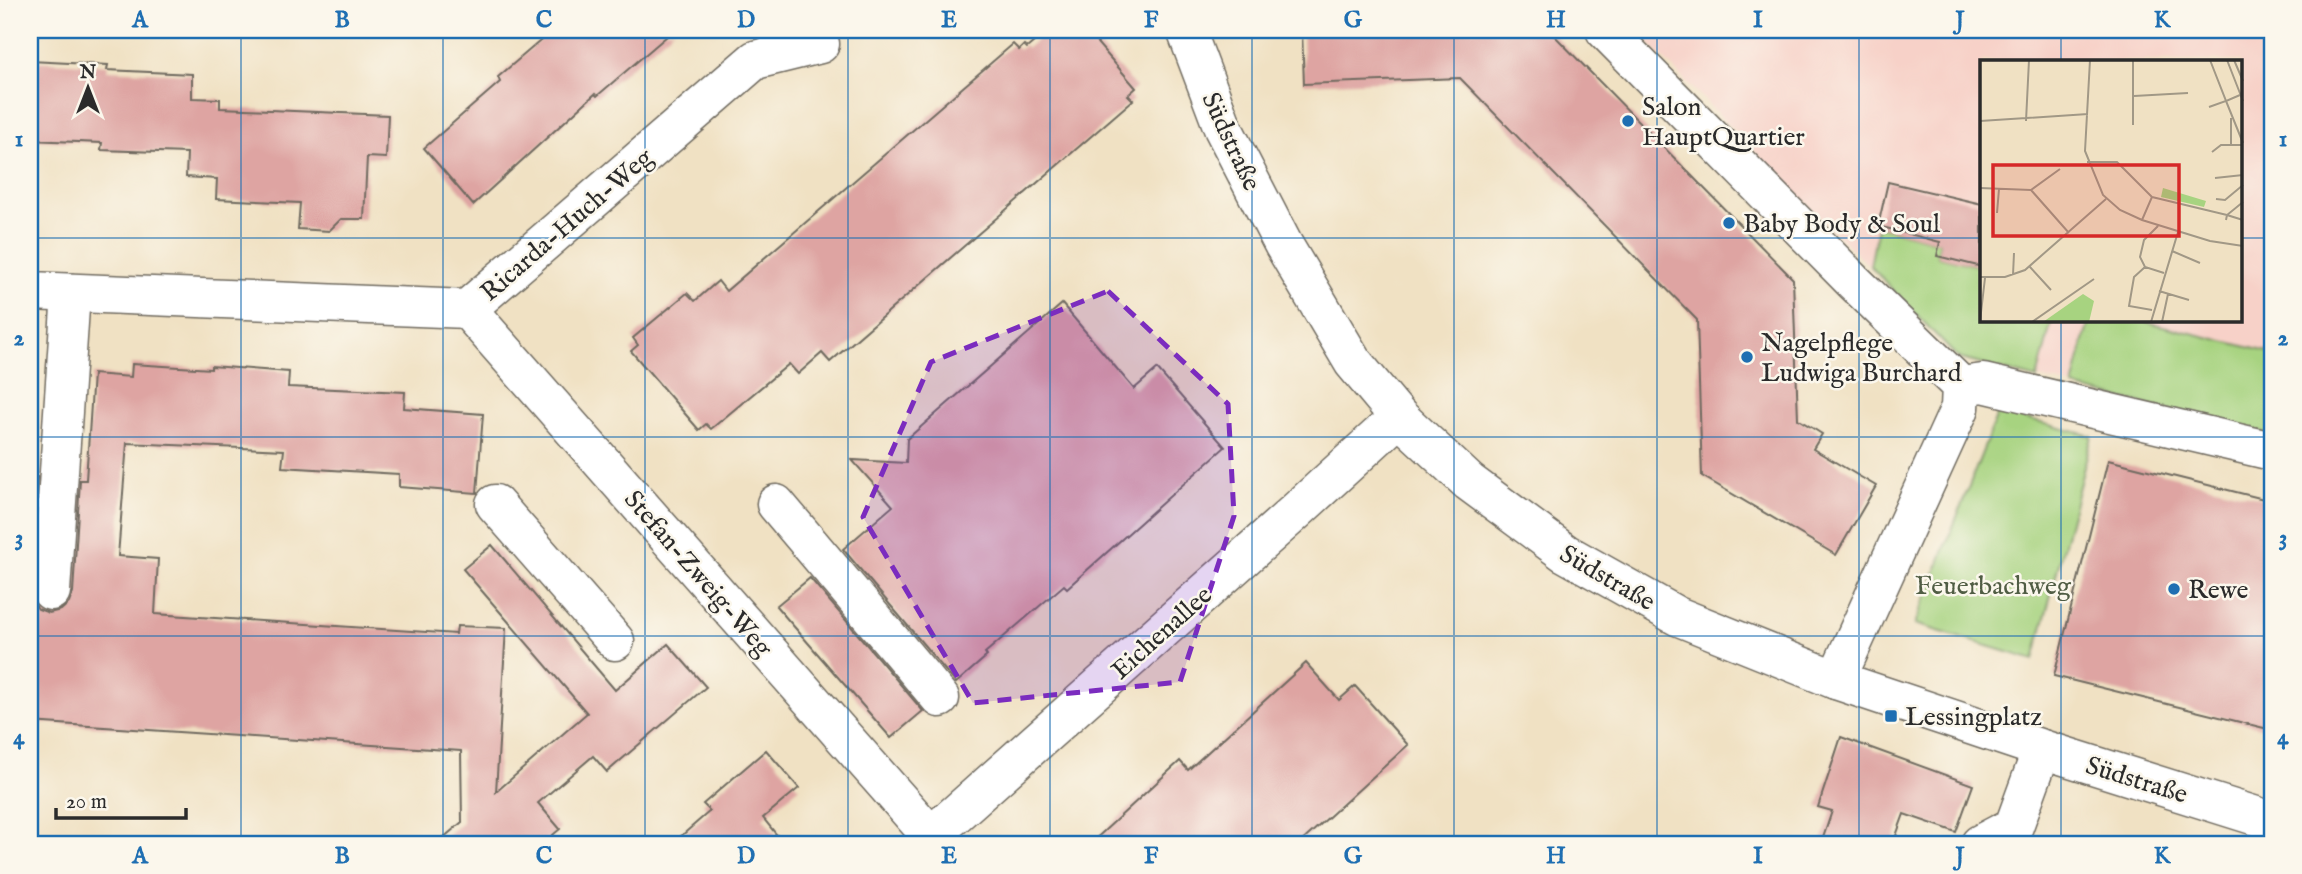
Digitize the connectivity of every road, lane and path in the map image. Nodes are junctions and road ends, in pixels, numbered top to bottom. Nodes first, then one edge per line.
1 (1186, 30) edge
2 (1605, 30) edge
3 (820, 44) dead end
4 (30, 291) edge
5 (71, 293) junction
6 (467, 309) junction
7 (1961, 386) junction
8 (1399, 417) junction
9 (2272, 451) edge
10 (495, 504) dead end
11 (776, 504) dead end
12 (51, 591) dead end
13 (615, 641) dead end
14 (1836, 680) junction
15 (940, 698) dead end
16 (2042, 749) junction
17 (2272, 821) edge
18 (927, 840) edge
19 (1980, 844) edge

1 - 8 street, Südstraße
2 - 7 street
3 - 6 street, Ricarda-Huch-Weg
4 - 5 street, Ricarda-Huch-Weg
5 - 6 street, Ricarda-Huch-Weg
5 - 12 street
6 - 18 street, Stefan-Zweig-Weg
7 - 9 street
7 - 14 street
8 - 14 street, Südstraße
8 - 18 street, Eichenallee
10 - 13 street
11 - 15 street
14 - 16 street, Südstraße
16 - 17 street, Südstraße
16 - 19 street

